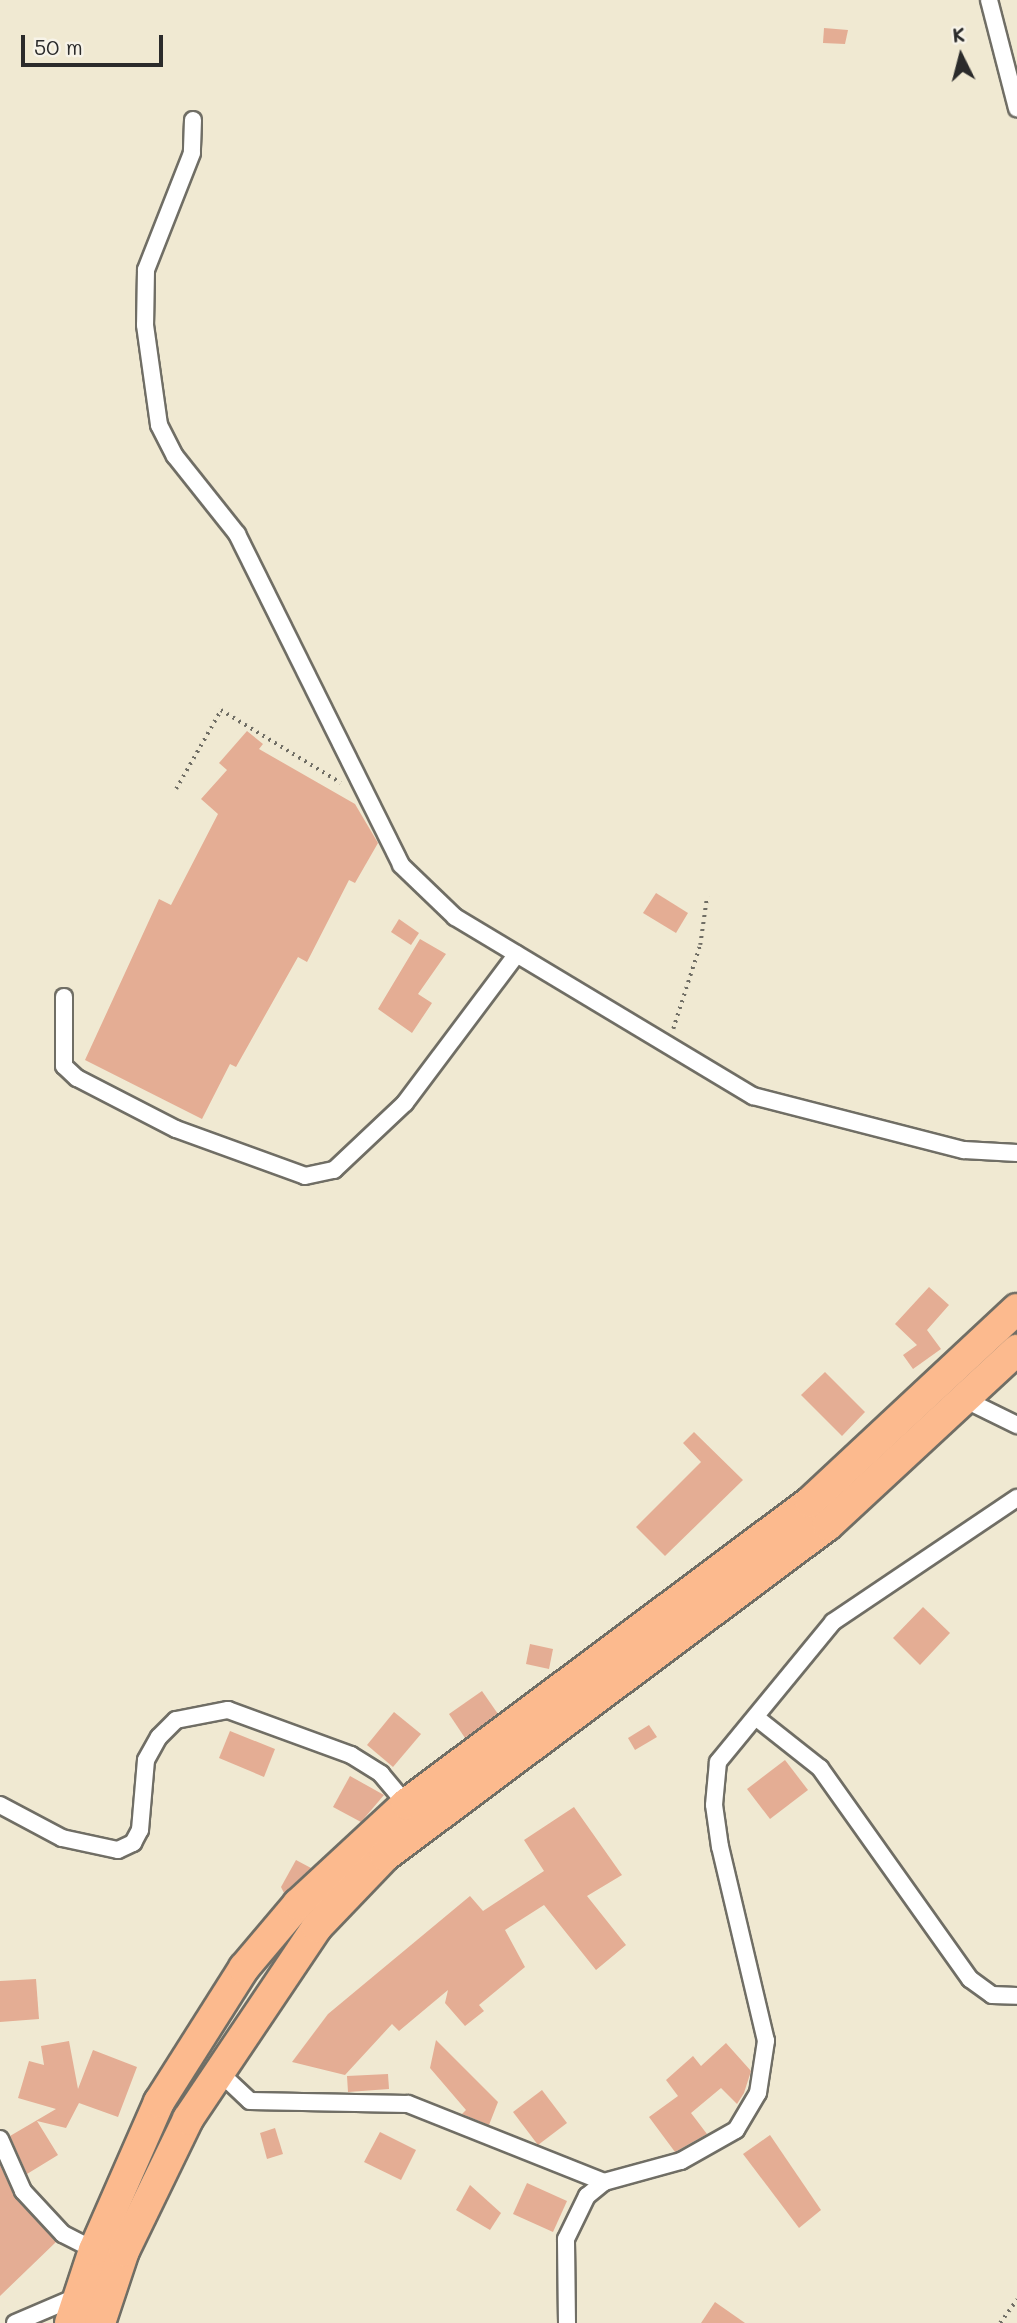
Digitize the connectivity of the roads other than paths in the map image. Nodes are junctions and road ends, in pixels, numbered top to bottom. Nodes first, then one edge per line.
1 (989, 0) edge
2 (1017, 108) edge
3 (193, 120) dead end
4 (517, 954) junction
5 (64, 997) dead end
6 (1017, 1153) edge
7 (1017, 1309) edge
8 (1017, 1350) edge
9 (968, 1401) junction
10 (1017, 1426) edge
11 (1017, 1498) edge
12 (758, 1719) junction
13 (406, 1804) junction
14 (0, 1805) edge
15 (1017, 1996) edge
16 (217, 2070) junction
17 (0, 2139) edge
18 (604, 2182) junction
19 (94, 2250) junction
20 (73, 2310) edge
21 (562, 2320) edge
22 (15, 2323) edge
23 (100, 2323) edge

1 - 2 street
3 - 4 street
4 - 5 street
4 - 6 street
7 - 13 highway
8 - 9 highway
9 - 10 street
9 - 16 highway
11 - 12 street
12 - 15 street
12 - 18 street
13 - 14 street
13 - 19 highway
16 - 18 street
16 - 23 highway
17 - 19 street
18 - 21 street
19 - 20 highway
20 - 22 street

